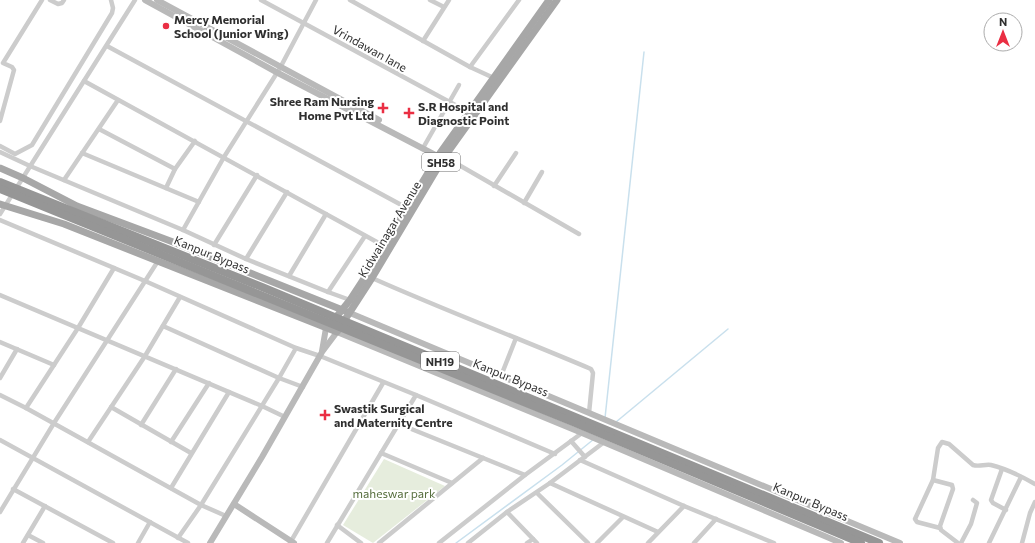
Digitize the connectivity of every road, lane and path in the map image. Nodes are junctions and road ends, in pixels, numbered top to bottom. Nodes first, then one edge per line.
1 (42, 0) edge
2 (50, 0) edge
3 (64, 0) edge
4 (112, 0) edge
5 (135, 0) edge
6 (145, 0) edge
7 (157, 0) edge
8 (261, 0) edge
9 (316, 0) edge
10 (350, 0) edge
11 (430, 0) edge
12 (449, 0) edge
13 (520, 0) edge
14 (549, 0) edge
15 (557, 0) edge
16 (444, 7) junction
17 (304, 23) junction
18 (423, 41) junction
19 (107, 46) junction
20 (1, 62) edge
21 (470, 67) junction
22 (279, 70) junction
23 (497, 80) junction
24 (84, 81) junction
25 (459, 85) dead end
26 (118, 100) junction
27 (0, 102) edge
28 (448, 102) junction
29 (5, 105) junction
30 (470, 113) junction
31 (0, 121) edge
32 (247, 122) junction
33 (99, 129) junction
34 (195, 141) junction
35 (0, 146) edge
36 (423, 146) junction
37 (0, 152) edge
38 (82, 153) junction
39 (516, 153) dead end
40 (442, 156) junction
41 (224, 157) junction
42 (452, 161) joint
43 (30, 166) junction
44 (0, 168) edge
45 (175, 170) junction
46 (542, 172) dead end
47 (257, 175) junction
48 (23, 178) junction
49 (64, 180) junction
50 (0, 182) edge
51 (494, 186) junction
52 (166, 188) junction
53 (0, 189) edge
54 (287, 192) junction
55 (199, 202) junction
56 (524, 203) junction
57 (3, 206) edge
58 (407, 208) junction
59 (0, 214) edge
60 (326, 214) junction
61 (0, 220) edge
62 (183, 230) junction
63 (580, 234) dead end
64 (365, 236) junction
65 (214, 245) junction
66 (387, 247) junction
67 (246, 259) junction
68 (158, 261) junction
69 (114, 268) junction
70 (289, 276) junction
71 (372, 278) junction
72 (145, 281) junction
73 (328, 292) junction
74 (1, 297) edge
75 (180, 297) junction
76 (350, 300) junction
77 (342, 310) junction
78 (350, 313) junction
79 (163, 326) junction
80 (78, 328) junction
81 (326, 328) junction
82 (337, 332) junction
83 (516, 338) junction
84 (107, 340) junction
85 (0, 342) edge
86 (296, 348) junction
87 (17, 349) junction
88 (321, 354) junction
89 (145, 356) junction
90 (54, 365) junction
91 (176, 369) junction
92 (501, 376) junction
93 (0, 378) edge
94 (279, 378) junction
95 (383, 383) junction
96 (209, 384) junction
97 (303, 387) junction
98 (229, 392) junction
99 (0, 395) edge
100 (416, 395) junction
101 (262, 406) junction
102 (111, 407) junction
103 (26, 408) junction
104 (589, 413) junction
105 (285, 417) junction
106 (54, 423) junction
107 (141, 424) junction
108 (399, 424) junction
109 (584, 434) junction
110 (1, 441) edge
111 (88, 442) junction
112 (171, 442) junction
113 (600, 442) junction
114 (573, 443) junction
115 (191, 453) junction
116 (381, 453) junction
117 (554, 454) junction
118 (33, 457) junction
119 (585, 457) junction
120 (483, 458) junction
121 (580, 460) junction
122 (1002, 469) junction
123 (526, 475) junction
124 (1022, 477) junction
125 (933, 480) junction
126 (452, 483) junction
127 (550, 484) junction
128 (1035, 484) edge
129 (171, 488) junction
130 (13, 489) junction
131 (537, 493) junction
132 (973, 500) dead end
133 (1035, 502) edge
134 (234, 504) junction
135 (201, 505) junction
136 (45, 506) junction
137 (684, 506) junction
138 (1006, 510) junction
139 (0, 512) edge
140 (507, 512) junction
141 (226, 516) junction
142 (623, 517) junction
143 (716, 519) junction
144 (150, 522) junction
145 (337, 525) junction
146 (940, 528) junction
147 (658, 532) junction
148 (28, 534) junction
149 (533, 539) junction
150 (179, 540) edge
151 (292, 542) edge
152 (23, 543) edge
153 (43, 543) edge
154 (113, 543) edge
155 (138, 543) edge
156 (188, 543) edge
157 (210, 543) edge
158 (327, 543) edge
159 (361, 543) edge
160 (378, 543) edge
161 (439, 543) edge
162 (468, 543) edge
163 (527, 543) edge
164 (537, 543) edge
165 (588, 543) edge
166 (597, 543) edge
167 (648, 543) edge
168 (694, 543) edge
169 (774, 543) edge
170 (841, 543) edge
171 (861, 543) edge
172 (879, 543) edge
173 (900, 543) edge
174 (958, 543) edge
175 (961, 543) edge
176 (989, 543) edge
177 (1022, 543) edge

1 - 20 street
2 - 3 street
4 - 35 street
5 - 19 street
6 - 22 main road
7 - 22 main road
8 - 17 street, Vrindawan lane
9 - 17 street
10 - 18 street
11 - 16 street
12 - 16 street
13 - 21 street
14 - 23 main road, Kidwainagar Avenue / SH58
15 - 23 main road, Kidwainagar Avenue / SH58
16 - 18 street
17 - 22 street
17 - 28 street, Vrindawan lane
18 - 21 street
19 - 24 street
19 - 32 street
20 - 29 street
21 - 23 street
22 - 32 street
22 - 36 main road
23 - 30 main road, Kidwainagar Avenue / SH58
23 - 40 main road, Kidwainagar Avenue / SH58
24 - 26 street
24 - 43 street
25 - 28 street
26 - 33 street
26 - 34 street
27 - 29 street
28 - 30 street, Vrindawan lane
28 - 36 street
29 - 31 street
30 - 40 main road, Kidwainagar Avenue / SH58
32 - 41 street
32 - 58 street
33 - 38 street
33 - 45 street
34 - 41 street
34 - 45 street
36 - 40 main road
37 - 43 street
38 - 49 street
38 - 52 street
39 - 51 street
40 - 42 main road
40 - 58 main road, Kidwainagar Avenue / SH58
40 - 66 main road, Kidwainagar Avenue / SH58
41 - 47 street
41 - 55 street
42 - 51 street
43 - 48 street
43 - 49 street
44 - 48 main road
45 - 52 street
46 - 56 street
47 - 54 street
47 - 65 street
48 - 57 street
48 - 77 main road
49 - 62 street
50 - 172 highway, Kanpur Bypass / NH19, bridge
51 - 56 street
52 - 55 street
53 - 171 highway, Kanpur Bypass / NH19, bridge
54 - 60 street
54 - 67 street
55 - 62 street
56 - 63 street
57 - 59 street
57 - 68 main road
58 - 66 main road, Kidwainagar Avenue / SH58
60 - 64 street
60 - 70 street
61 - 69 street
62 - 65 street
64 - 66 street
64 - 73 street
65 - 67 street
66 - 71 main road, Kidwainagar Avenue / SH58
66 - 76 main road, Kidwainagar Avenue / SH58
67 - 70 street
68 - 72 street
68 - 81 main road
69 - 72 street
69 - 80 street
70 - 73 street
71 - 78 main road, Kidwainagar Avenue / SH58
71 - 83 street
72 - 75 street
72 - 84 street
73 - 76 street
74 - 80 street
75 - 79 street
75 - 86 street
76 - 77 main road, Kidwainagar Avenue / SH58
77 - 78 main road
77 - 81 main road, Kidwainagar Avenue / SH58
78 - 82 main road, Kidwainagar Avenue / SH58
78 - 92 main road
79 - 89 street
79 - 94 street
80 - 84 street
80 - 90 street
81 - 82 main road
81 - 88 main road
82 - 88 main road
82 - 109 main road
83 - 92 street
83 - 104 street
84 - 89 street
84 - 106 street
85 - 87 street
86 - 88 street
86 - 94 street
87 - 90 street
87 - 93 street
88 - 95 street
88 - 97 main road
89 - 91 street
89 - 102 street
90 - 103 street
91 - 96 street
91 - 107 street
92 - 104 main road
94 - 97 street
94 - 101 street
95 - 100 street
95 - 151 street
96 - 98 street
96 - 112 street
97 - 105 main road
98 - 101 street
98 - 115 street
99 - 103 street
100 - 108 street
100 - 117 street
101 - 105 street
101 - 135 street
102 - 107 street
102 - 111 street
103 - 106 street
104 - 173 main road
105 - 134 main road
106 - 111 street
106 - 118 street
107 - 112 street
108 - 116 street
108 - 120 street
109 - 113 main road
109 - 114 street
110 - 118 street
111 - 129 street
112 - 115 street
113 - 119 street
113 - 170 main road
114 - 117 street
114 - 119 street
115 - 129 street
116 - 126 street
116 - 145 street
117 - 123 street
118 - 130 street
118 - 144 street
119 - 121 street
120 - 123 street
120 - 126 street
121 - 127 street
121 - 137 street
122 - 124 street
122 - 125 street
122 - 138 street
123 - 161 street
124 - 128 street
124 - 138 street
125 - 146 street
125 - 146 street
126 - 160 street
127 - 131 street
127 - 142 street
129 - 135 street
130 - 136 street
130 - 139 street
131 - 140 street
131 - 165 street
132 - 175 street
133 - 177 street
134 - 141 main road
134 - 151 main road
135 - 141 street
135 - 150 street
136 - 148 street
136 - 154 street
137 - 143 street
137 - 147 street
138 - 176 street
140 - 149 street
140 - 162 street
141 - 157 main road
142 - 147 street
142 - 166 street
143 - 168 street
143 - 169 street
144 - 150 street
144 - 155 street
145 - 158 street
145 - 159 street
146 - 174 street
147 - 167 street
148 - 152 street
148 - 153 street
149 - 163 street
149 - 164 street
150 - 156 street

